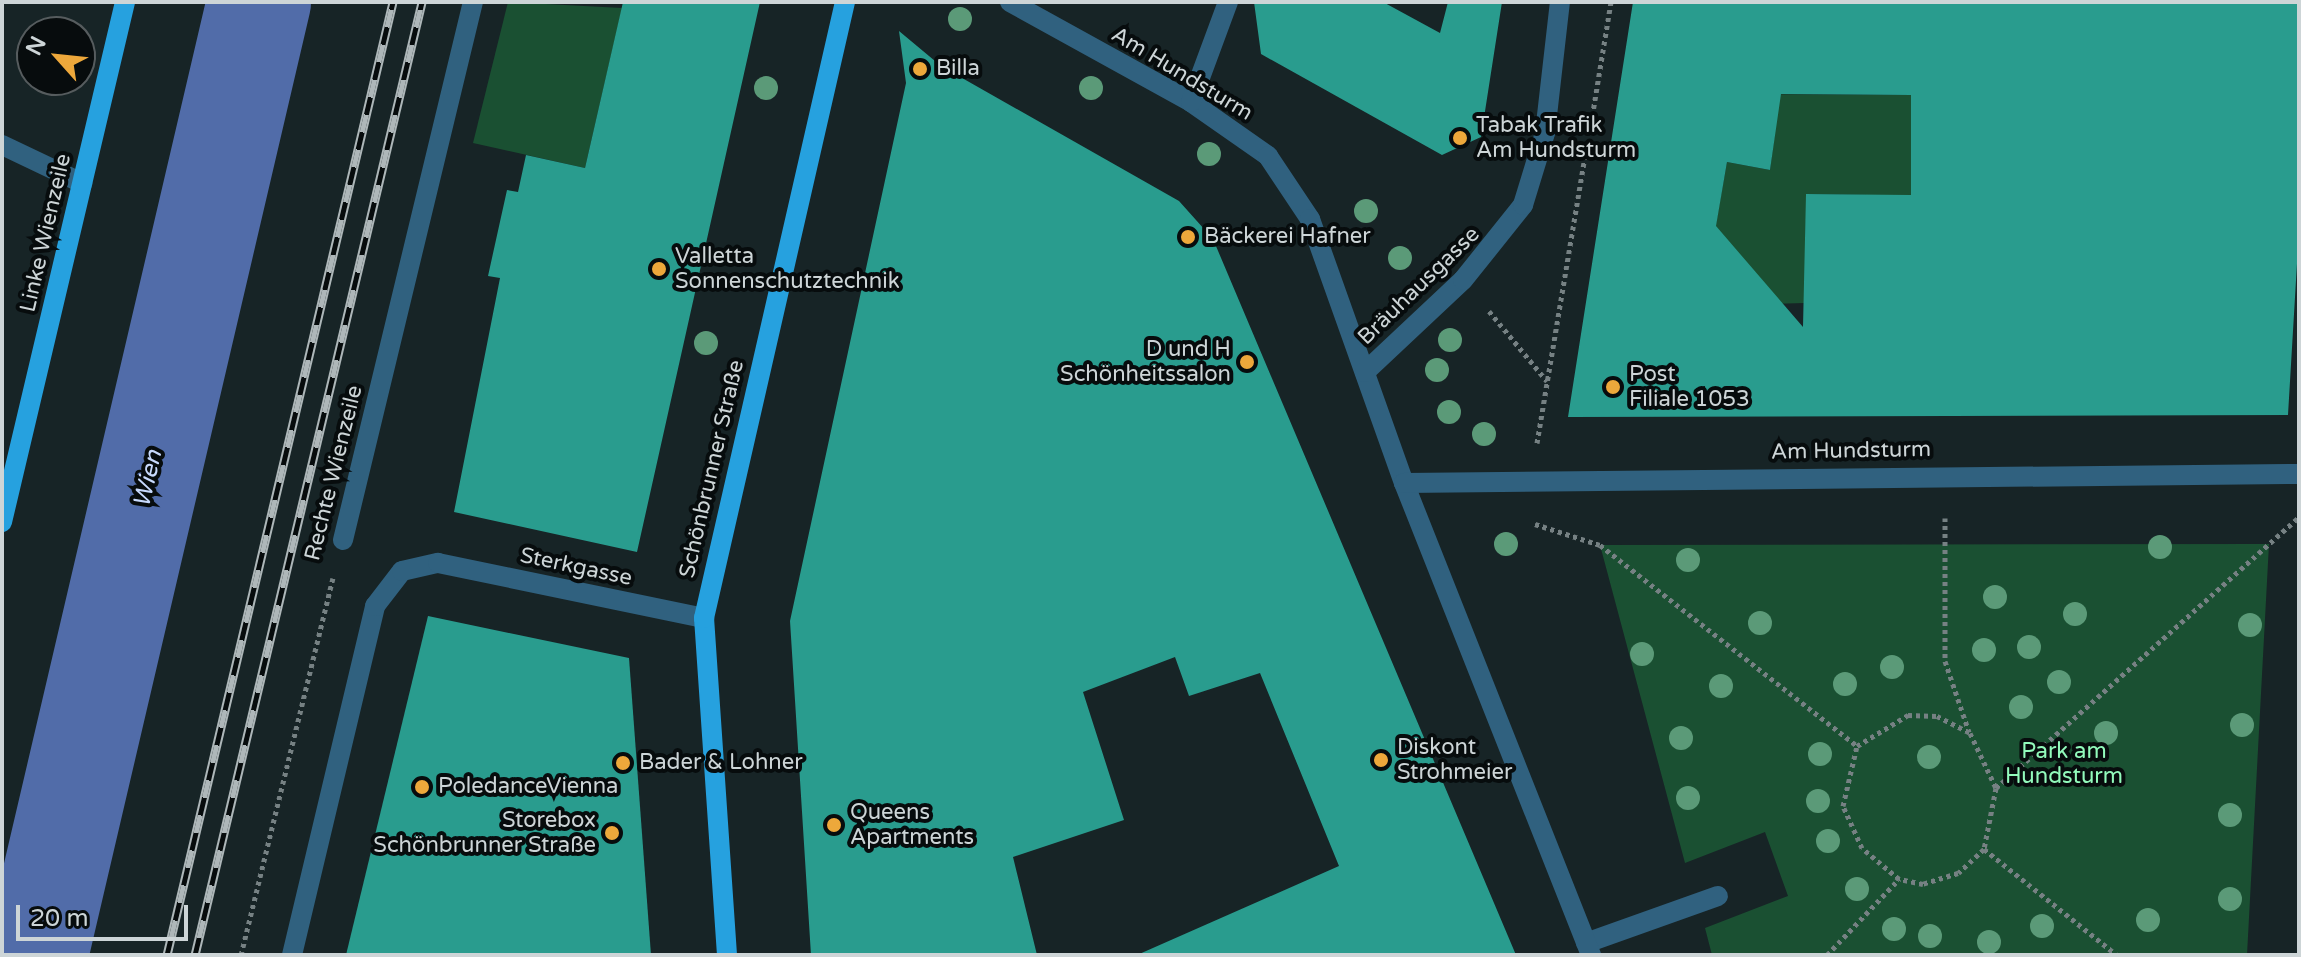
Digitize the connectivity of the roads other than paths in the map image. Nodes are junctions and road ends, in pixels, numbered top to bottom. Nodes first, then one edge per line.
1 (125, 2) edge
2 (473, 2) edge
3 (845, 2) edge
4 (1010, 2) edge
5 (1228, 2) edge
6 (1560, 2) edge
7 (1191, 102) junction
8 (2, 145) edge
9 (82, 183) junction
10 (1365, 372) junction
11 (2299, 474) edge
12 (1404, 483) junction
13 (2, 522) edge
14 (343, 540) road end
15 (704, 618) junction
16 (1718, 896) dead end
17 (1589, 949) edge
18 (292, 955) edge
19 (727, 955) edge

1 - 9 main road, Linke Wienzeile
2 - 14 street, Rechte Wienzeile
3 - 15 main road, Schönbrunner Straße
4 - 7 street, Am Hundsturm
5 - 7 street
6 - 10 street, Bräuhausgasse
7 - 10 street, Am Hundsturm
8 - 9 street
9 - 13 main road, Linke Wienzeile
10 - 12 street, Am Hundsturm
11 - 12 street, Am Hundsturm
12 - 17 street, Am Hundsturm
15 - 18 street, Sterkgasse
15 - 19 main road, Schönbrunner Straße
16 - 17 street

